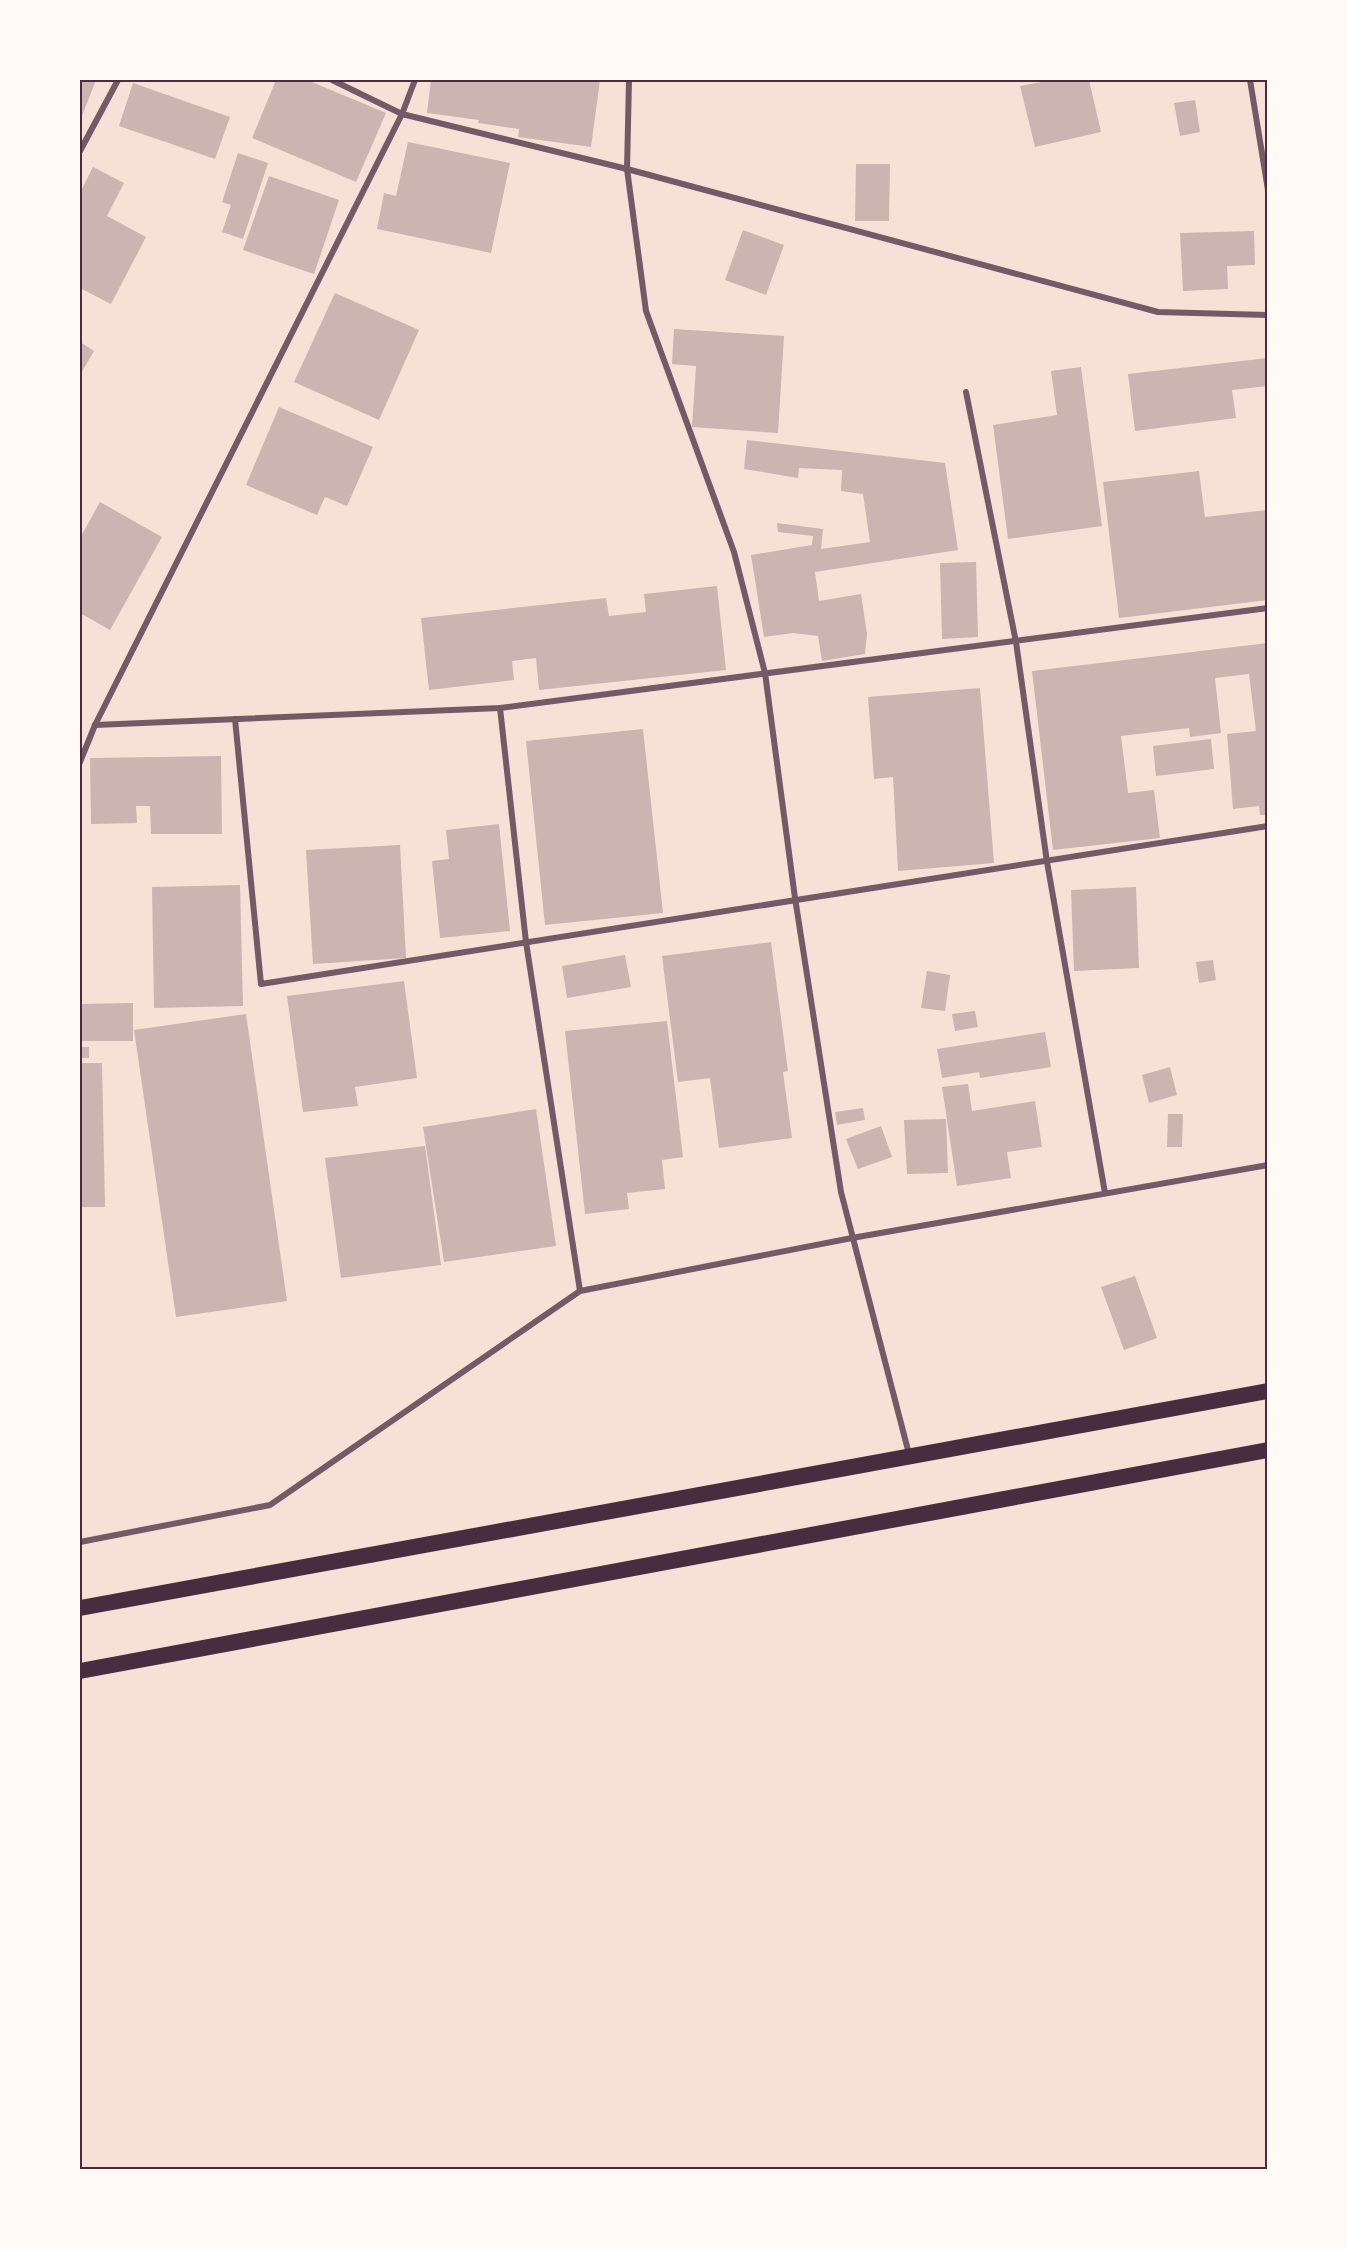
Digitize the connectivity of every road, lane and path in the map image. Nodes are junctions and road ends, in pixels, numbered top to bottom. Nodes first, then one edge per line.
1 (118, 80) edge
2 (332, 80) edge
3 (415, 80) edge
4 (629, 80) edge
5 (1250, 80) edge
6 (402, 114) junction
7 (80, 151) edge
8 (627, 169) junction
9 (1268, 190) edge
10 (1268, 315) edge
11 (966, 392) dead end
12 (1268, 608) edge
13 (1016, 642) junction
14 (765, 673) junction
15 (500, 708) junction
16 (235, 719) junction
17 (95, 725) junction
18 (80, 762) edge
19 (1268, 826) edge
20 (1047, 862) junction
21 (795, 898) junction
22 (526, 942) junction
23 (1268, 1165) edge
24 (1105, 1193) junction
25 (852, 1238) junction
26 (580, 1291) junction
27 (1268, 1391) edge
28 (1268, 1450) edge
29 (910, 1456) junction
30 (80, 1542) edge
31 (80, 1608) edge
32 (80, 1671) edge

1 - 7 street
2 - 6 street
3 - 6 street
4 - 8 street
5 - 9 street
6 - 8 street
6 - 17 street
8 - 10 street
8 - 14 street
11 - 13 street
12 - 13 street
13 - 14 street
13 - 20 street
14 - 15 street
14 - 21 street
15 - 16 street
15 - 22 street
16 - 17 street
16 - 22 street
17 - 18 street
19 - 20 street
20 - 21 street
20 - 24 street
21 - 22 street
21 - 25 street
22 - 26 street
23 - 24 street
24 - 25 street
25 - 26 street
25 - 29 street
26 - 30 street
27 - 29 highway
28 - 32 highway
29 - 31 highway

